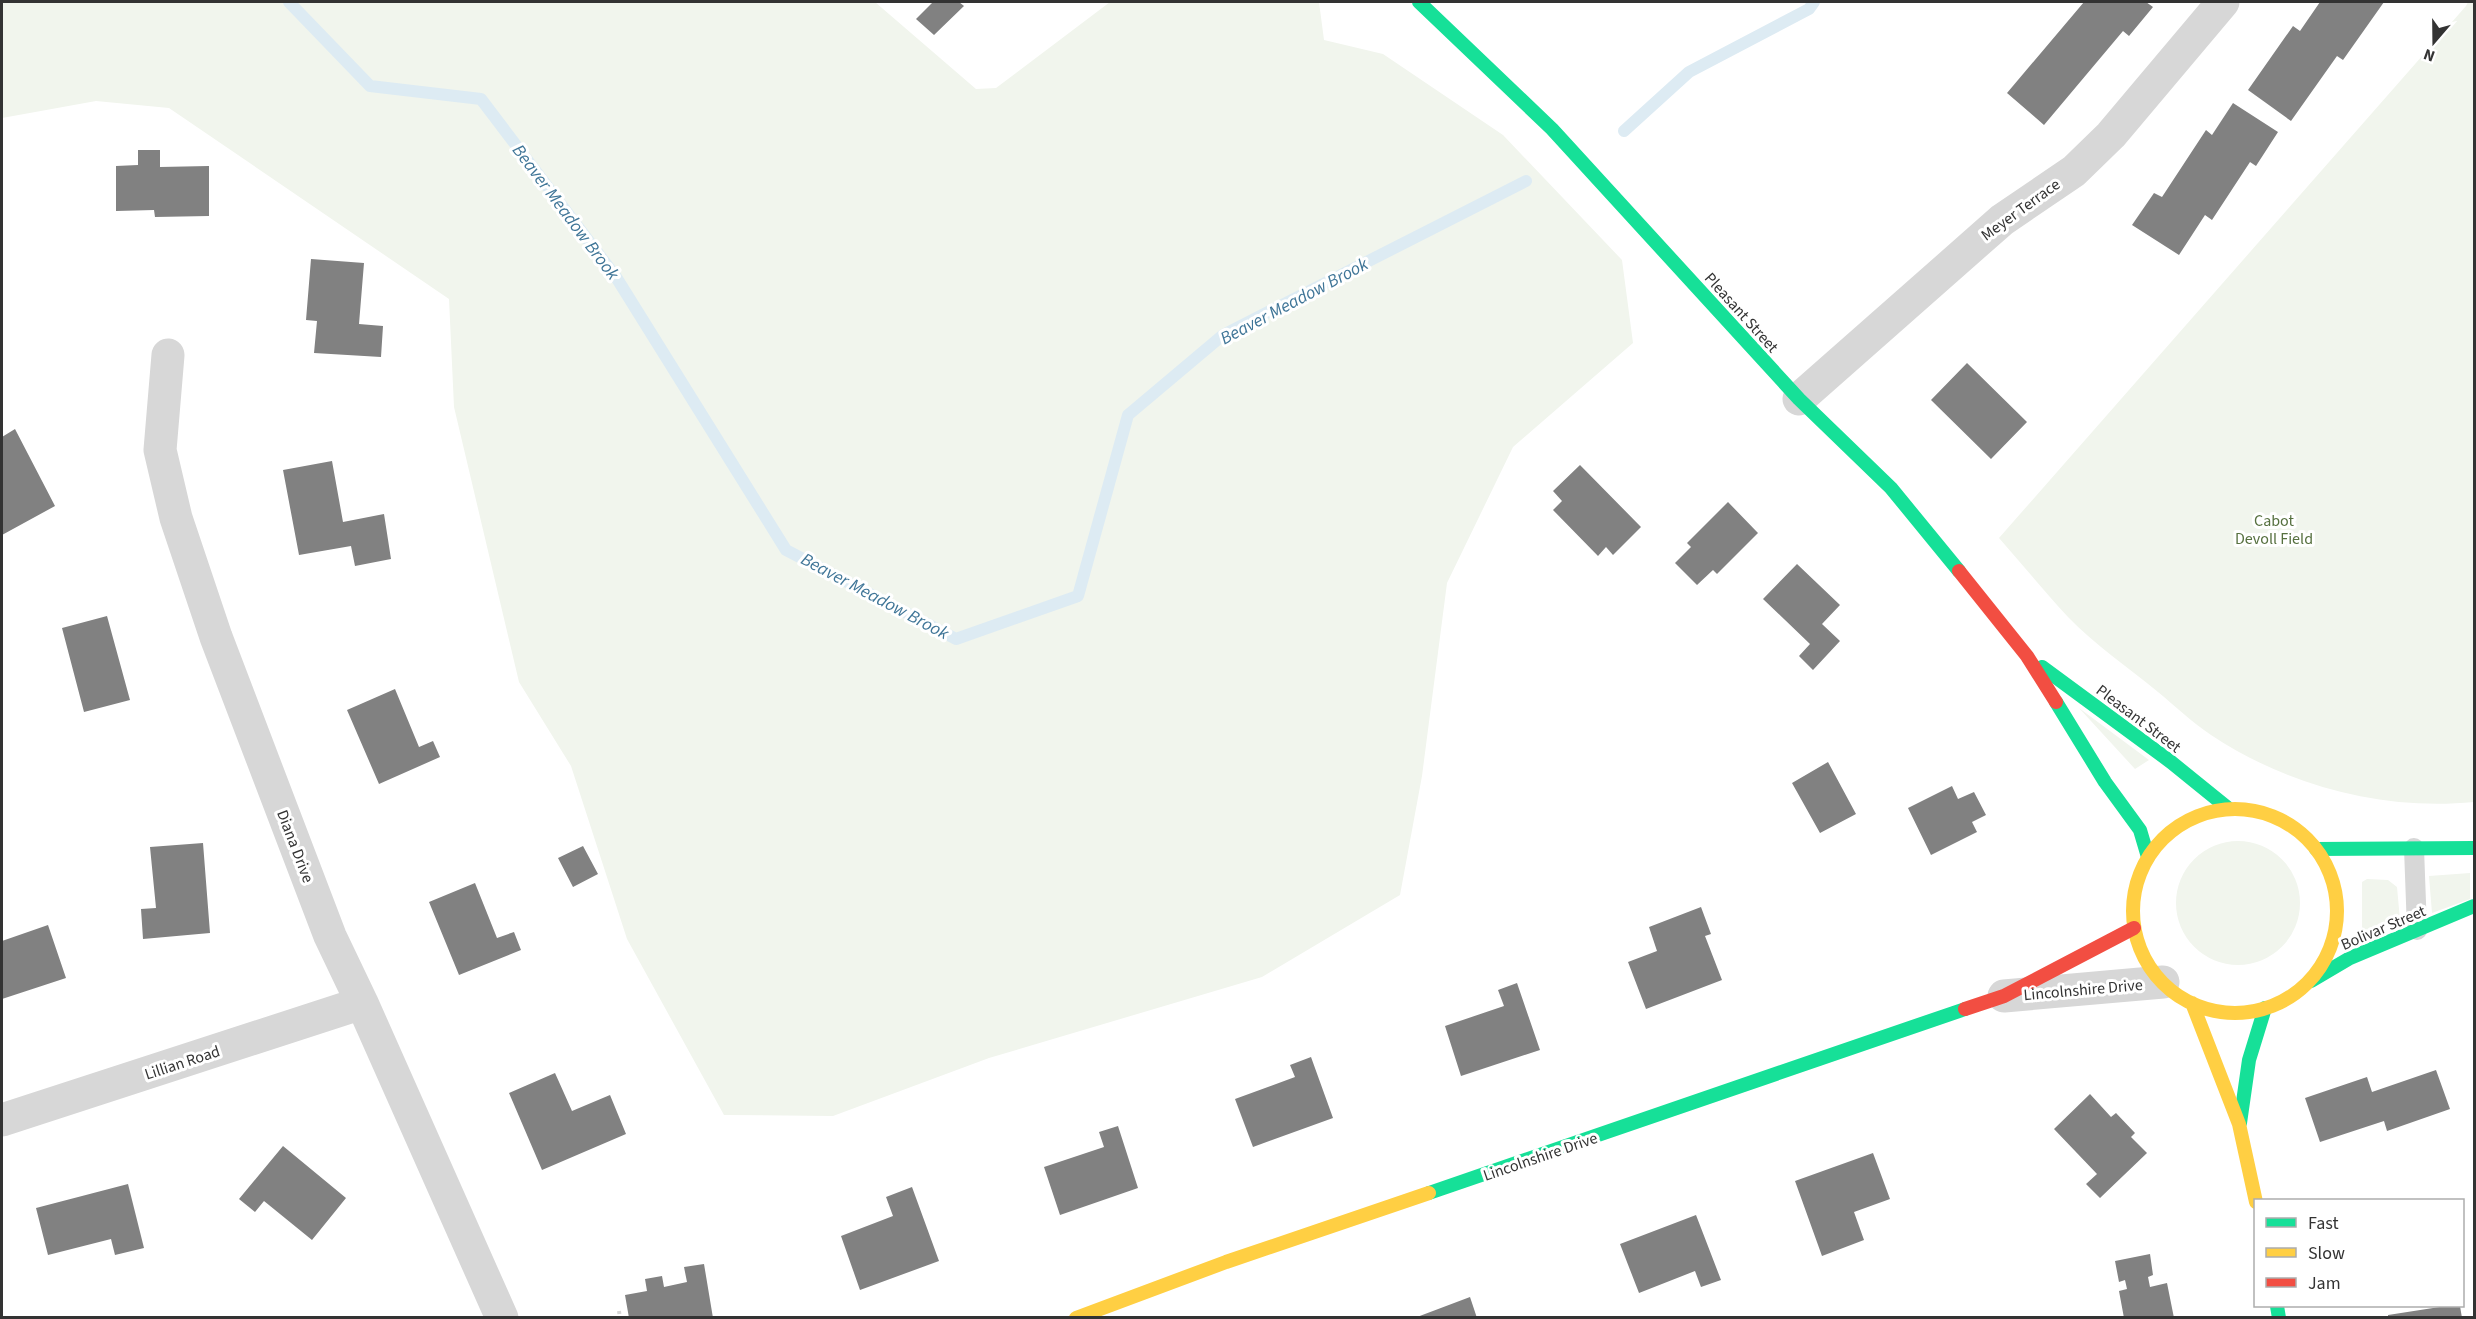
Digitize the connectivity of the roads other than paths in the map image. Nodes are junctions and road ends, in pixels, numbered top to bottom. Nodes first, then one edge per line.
1 (1419, 2) edge
2 (2223, 2) edge
3 (168, 355) dead end
4 (1799, 399) junction
5 (2027, 656) junction
6 (2229, 809) junction
7 (2414, 848) junction
8 (2475, 848) edge
9 (2316, 849) junction
10 (2148, 857) junction
11 (2475, 906) edge
12 (2134, 928) junction
13 (2417, 930) junction
14 (2163, 982) junction
15 (2307, 983) junction
16 (2004, 996) junction
17 (362, 1003) junction
18 (2192, 1004) junction
19 (2265, 1008) junction
20 (2, 1120) edge
21 (2240, 1124) junction
22 (2255, 1199) edge
23 (502, 1317) edge
24 (1076, 1317) edge

1 - 4 main road, Pleasant Street
2 - 4 street, Meyer Terrace
3 - 17 street, Diana Drive
4 - 5 main road, Pleasant Street
5 - 6 main road, Pleasant Street
5 - 10 main road, Pleasant Street
6 - 9 main road
6 - 10 main road
7 - 8 main road
7 - 9 main road
7 - 13 lane
9 - 15 main road
10 - 12 main road
11 - 13 main road, Bolivar Street
12 - 14 main road
12 - 16 main road, Lincolnshire Drive
13 - 15 main road, Bolivar Street
14 - 16 street, Lincolnshire Drive
14 - 18 main road
15 - 19 main road
16 - 24 main road, Lincolnshire Drive
17 - 20 street, Lillian Road
17 - 23 street, Diana Drive
18 - 19 main road
18 - 21 main road
19 - 21 main road
21 - 22 main road

